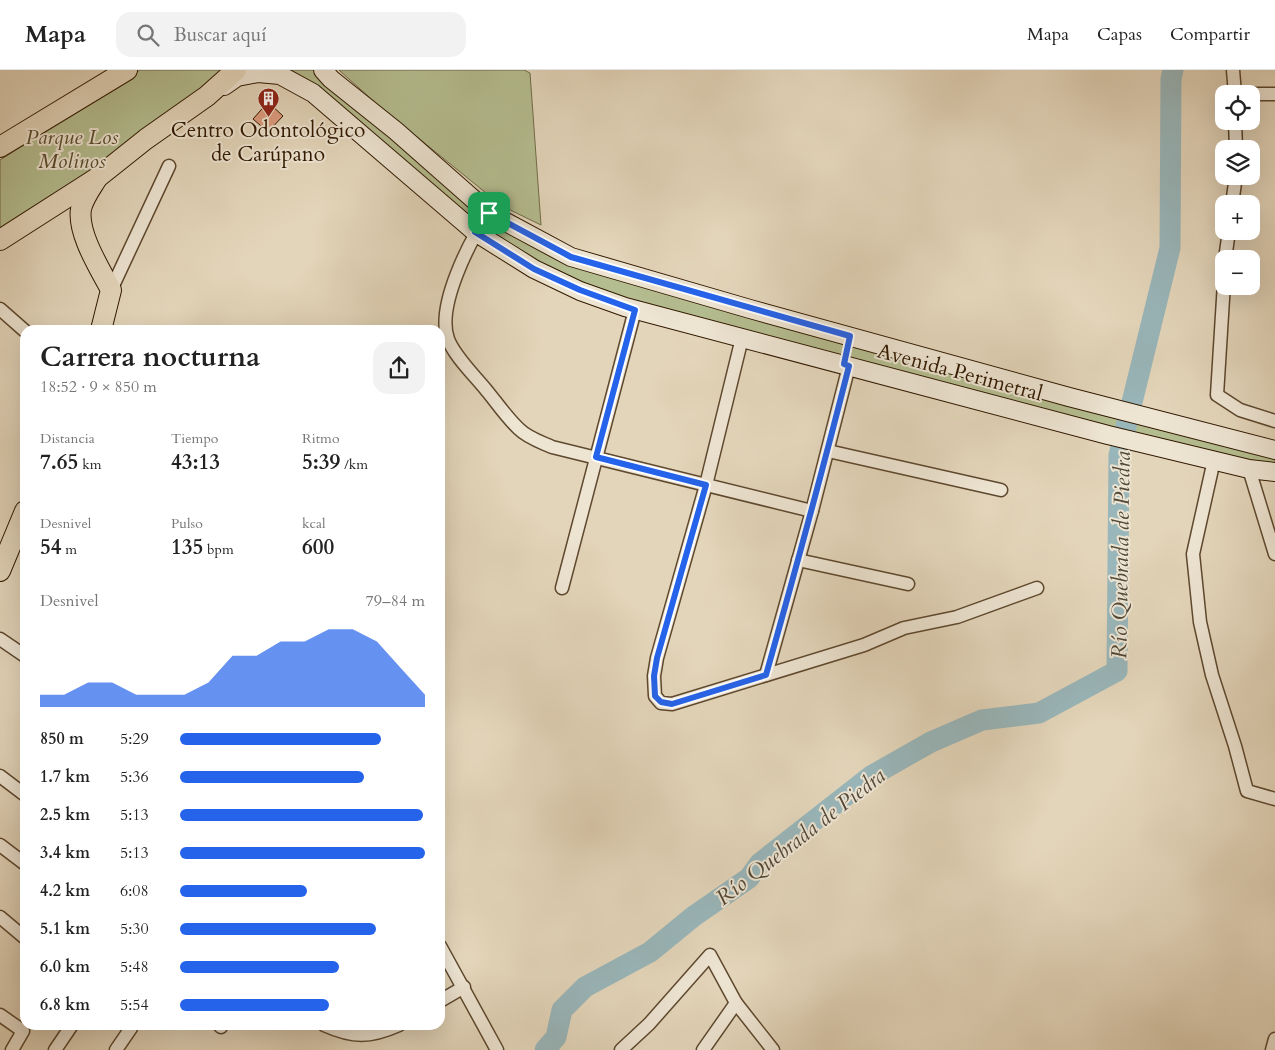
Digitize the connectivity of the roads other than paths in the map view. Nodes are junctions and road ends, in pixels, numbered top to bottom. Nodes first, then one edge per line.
1 (127, 70) edge
2 (236, 70) edge
3 (323, 70) edge
4 (1233, 70) edge
5 (1234, 85) edge
6 (1260, 94) edge
7 (1275, 94) edge
8 (206, 96) junction
9 (0, 147) edge
10 (169, 166) dead end
11 (96, 178) junction
12 (489, 213) junction
13 (475, 232) junction
14 (0, 240) edge
15 (111, 290) junction
16 (1223, 295) edge
17 (0, 309) edge
18 (635, 310) junction
19 (102, 325) edge
20 (20, 327) edge
21 (850, 336) junction
22 (742, 338) junction
23 (846, 365) junction
24 (1275, 421) edge
25 (1275, 450) edge
26 (828, 451) junction
27 (596, 457) junction
28 (1214, 460) junction
29 (1249, 469) junction
30 (1275, 472) edge
31 (706, 485) junction
32 (1001, 490) dead end
33 (812, 511) junction
34 (20, 523) edge
35 (1275, 554) edge
36 (798, 560) junction
37 (0, 571) edge
38 (908, 584) dead end
39 (562, 588) dead end
40 (1037, 588) dead end
41 (0, 640) edge
42 (20, 653) edge
43 (766, 675) junction
44 (0, 776) edge
45 (20, 791) edge
46 (1275, 799) edge
47 (0, 845) edge
48 (20, 860) edge
49 (0, 917) edge
50 (20, 934) edge
51 (445, 955) edge
52 (464, 987) junction
53 (445, 998) edge
54 (736, 1003) junction
55 (0, 1015) edge
56 (20, 1029) edge
57 (22, 1030) edge
58 (69, 1030) edge
59 (130, 1030) edge
60 (340, 1030) edge
61 (388, 1030) edge
62 (1275, 1039) edge
63 (12, 1050) edge
64 (55, 1050) edge
65 (116, 1050) edge
66 (497, 1050) edge
67 (621, 1050) edge
68 (703, 1050) edge
69 (773, 1050) edge
70 (1272, 1050) edge

1 - 9 highway
2 - 8 highway
3 - 12 main road, Avenida Perimetral
4 - 5 street
6 - 7 street
8 - 11 highway
8 - 13 main road, Avenida Perimetral
10 - 15 street
11 - 14 highway
11 - 15 highway
12 - 13 street
12 - 21 main road, Avenida Perimetral
13 - 18 main road, Avenida Perimetral
13 - 27 street
15 - 19 highway
16 - 24 street
17 - 20 street
18 - 22 main road, Avenida Perimetral
18 - 27 street
21 - 23 main road
21 - 25 main road, Avenida Perimetral
22 - 23 main road, Avenida Perimetral
22 - 31 street
23 - 26 street
23 - 28 main road, Avenida Perimetral
26 - 32 street
26 - 33 street
27 - 31 street
27 - 39 street
28 - 29 main road, Avenida Perimetral
28 - 46 street
29 - 30 main road, Avenida Perimetral
29 - 35 street
31 - 33 street
31 - 43 street
33 - 36 street
34 - 37 highway
36 - 38 street
36 - 43 street
40 - 43 street
41 - 42 street
44 - 45 street
47 - 48 street
49 - 50 street
51 - 52 street
52 - 53 street
52 - 66 street
54 - 67 street
54 - 68 street
54 - 69 street
55 - 56 street
57 - 63 street
58 - 64 street
59 - 65 street
60 - 61 street
62 - 70 street

